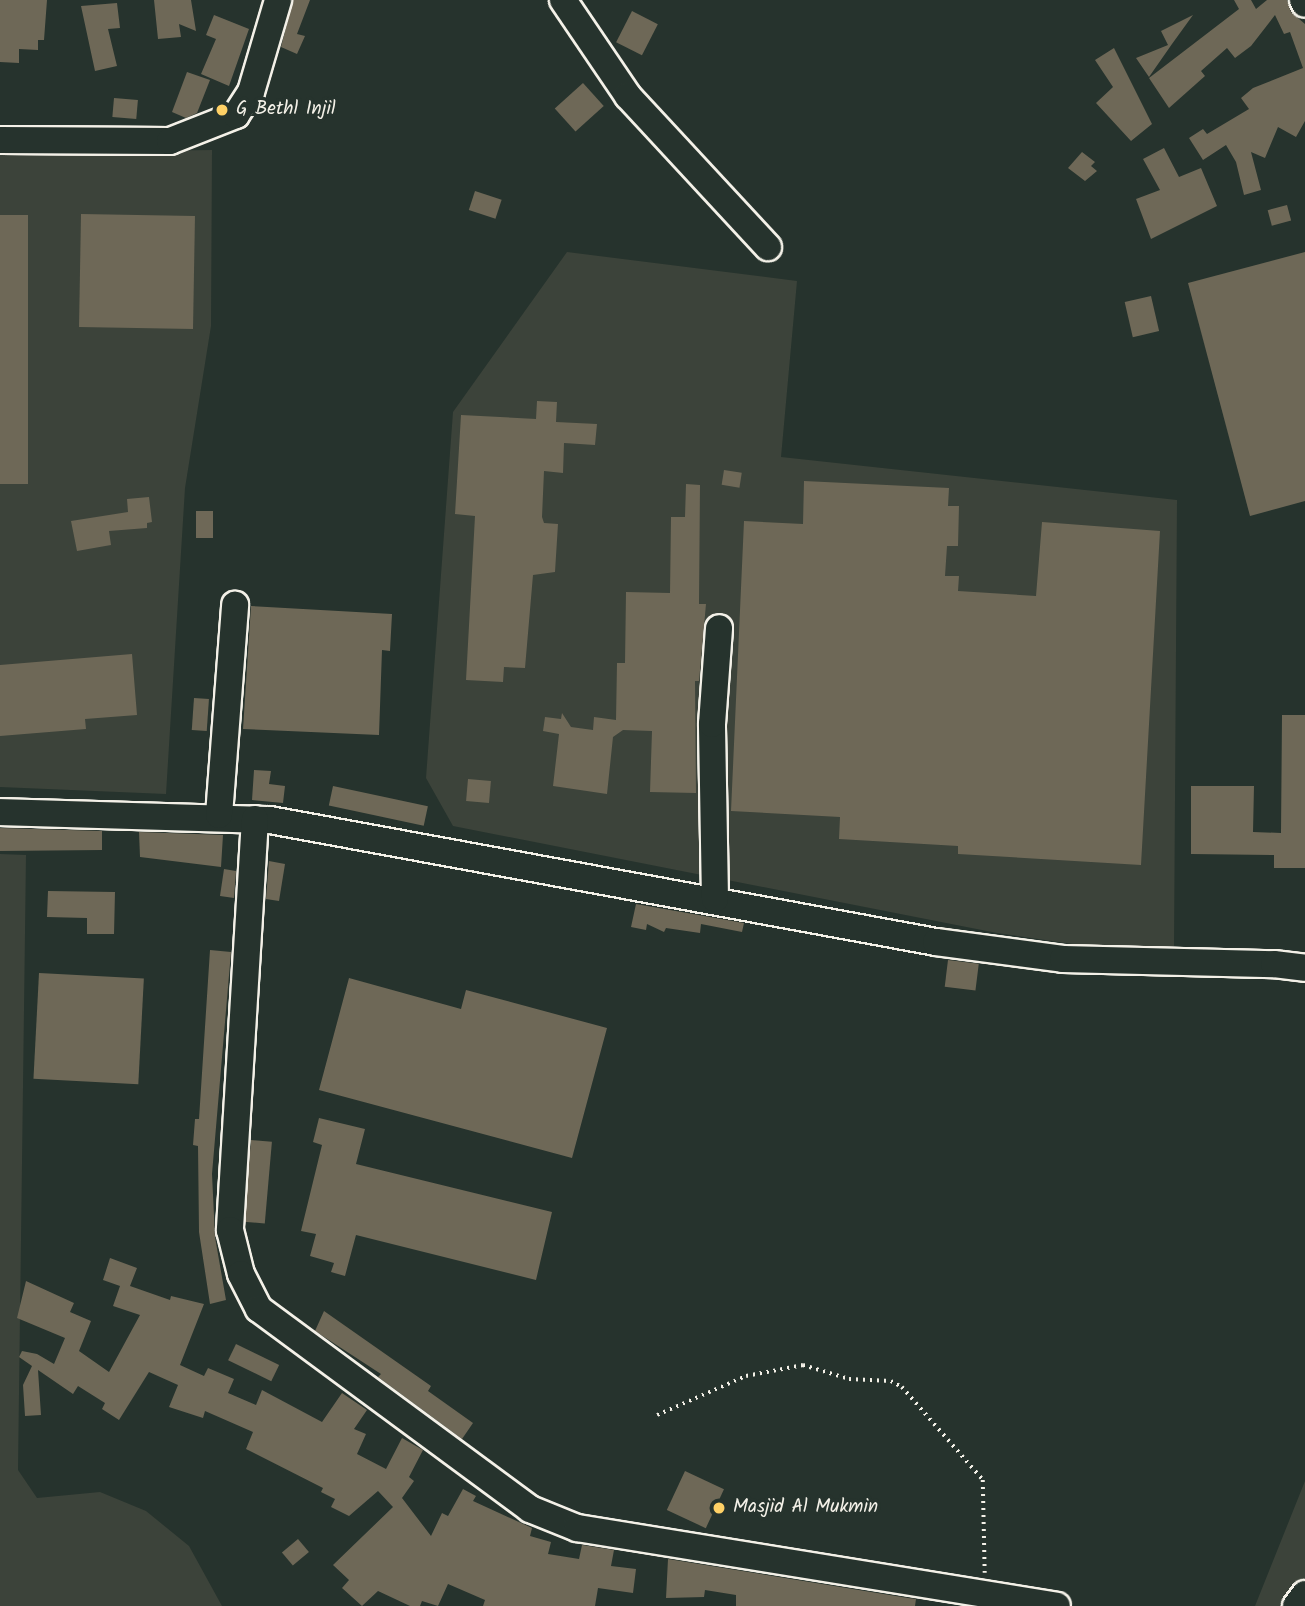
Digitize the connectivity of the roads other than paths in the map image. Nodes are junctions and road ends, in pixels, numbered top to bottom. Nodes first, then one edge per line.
1 (278, 0) edge
2 (573, 5) edge
3 (0, 140) edge
4 (768, 247) dead end
5 (235, 605) dead end
6 (719, 628) dead end
7 (0, 812) edge
8 (219, 816) junction
9 (255, 819) junction
10 (715, 899) junction
11 (1305, 968) edge
12 (1305, 1594) edge
13 (1057, 1606) edge
14 (1296, 1606) edge

1 - 3 street
2 - 4 street
5 - 8 street
6 - 10 street
7 - 8 street
8 - 9 street
9 - 10 street
9 - 13 street
10 - 11 street
12 - 14 street

